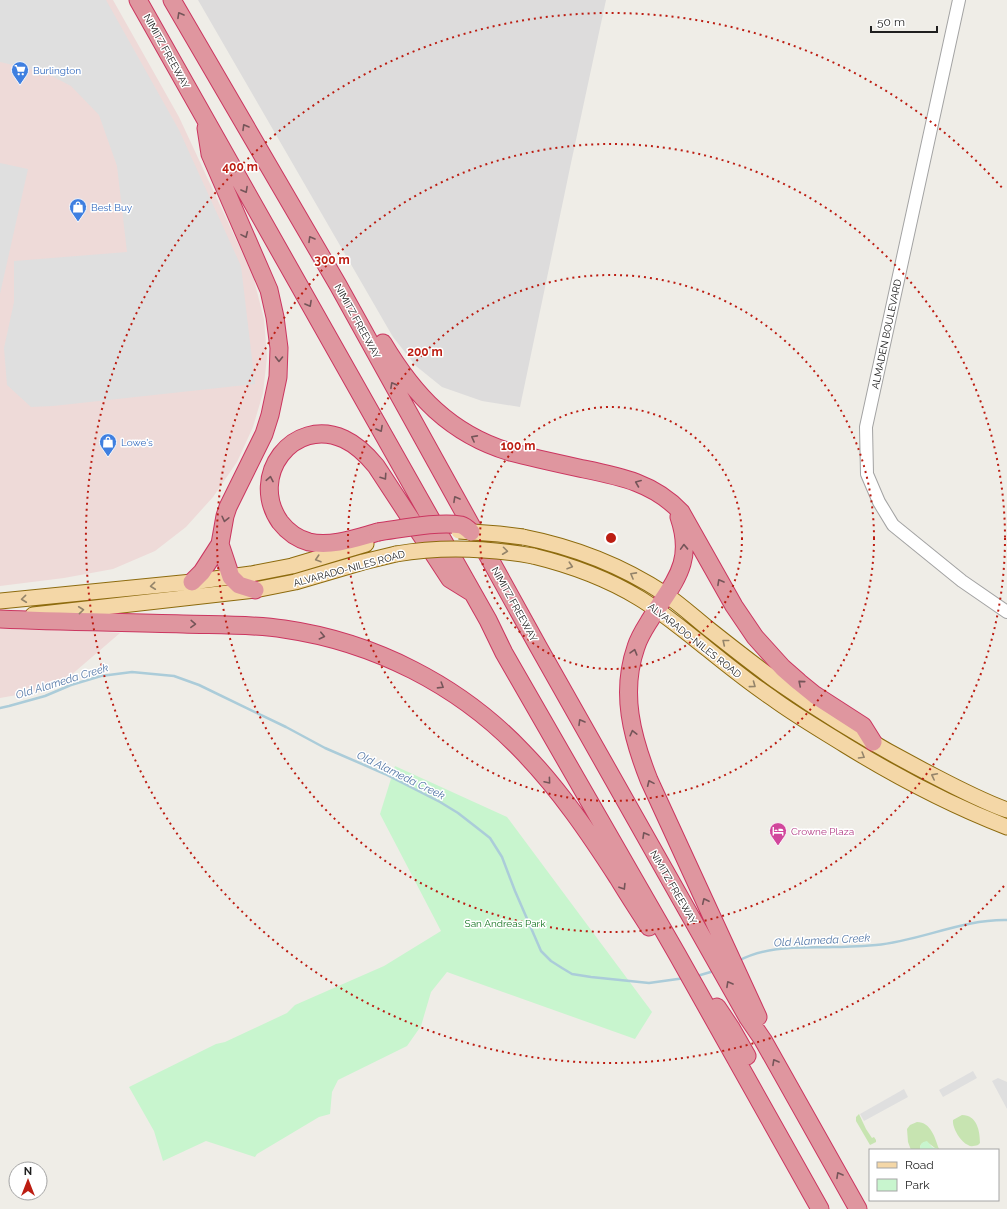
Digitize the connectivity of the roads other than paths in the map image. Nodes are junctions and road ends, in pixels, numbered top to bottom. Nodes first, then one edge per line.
1 (138, 0) edge
2 (172, 0) edge
3 (959, 0) edge
4 (205, 120) junction
5 (338, 285) junction
6 (672, 502) junction
7 (471, 532) joint
8 (380, 536) junction
9 (220, 544) junction
10 (230, 577) junction
11 (192, 582) junction
12 (255, 590) junction
13 (472, 593) junction
14 (0, 601) edge
15 (661, 602) junction
16 (1007, 612) edge
17 (0, 619) edge
18 (873, 742) junction
19 (938, 798) junction
20 (1007, 810) edge
21 (1007, 816) edge
22 (1007, 827) edge
23 (713, 940) junction
24 (676, 953) junction
25 (725, 1029) junction
26 (820, 1209) edge
27 (832, 1209) edge
28 (858, 1209) edge

1 - 4 highway, NIMITZ FREEWAY
5 -> 2 highway, NIMITZ FREEWAY
3 - 16 street, ALMADEN BOULEVARD
4 -> 9 highway
4 -> 13 highway, NIMITZ FREEWAY
6 -> 5 highway
23 -> 5 highway, NIMITZ FREEWAY
15 -> 6 highway
18 -> 6 highway
7 - 8 highway, bridge
15 -> 7 main road, ALVARADO-NILES ROAD, bridge
8 -> 10 main road, ALVARADO-NILES ROAD
8 -> 13 highway
9 - 10 highway
9 - 11 highway
10 - 11 main road, ALVARADO-NILES ROAD
10 - 12 highway
11 -> 14 main road, ALVARADO-NILES ROAD
12 -> 15 main road, ALVARADO-NILES ROAD, bridge
17 -> 12 main road, ALVARADO-NILES ROAD
13 - 24 highway, NIMITZ FREEWAY
18 -> 15 main road, ALVARADO-NILES ROAD
15 -> 19 main road, ALVARADO-NILES ROAD
23 -> 15 highway
17 -> 24 highway
20 -> 18 main road, ALVARADO-NILES ROAD
19 - 21 main road
19 - 22 main road, ALVARADO-NILES ROAD
28 -> 23 highway
24 - 25 highway, NIMITZ FREEWAY
25 - 26 highway, NIMITZ FREEWAY
25 - 27 highway

